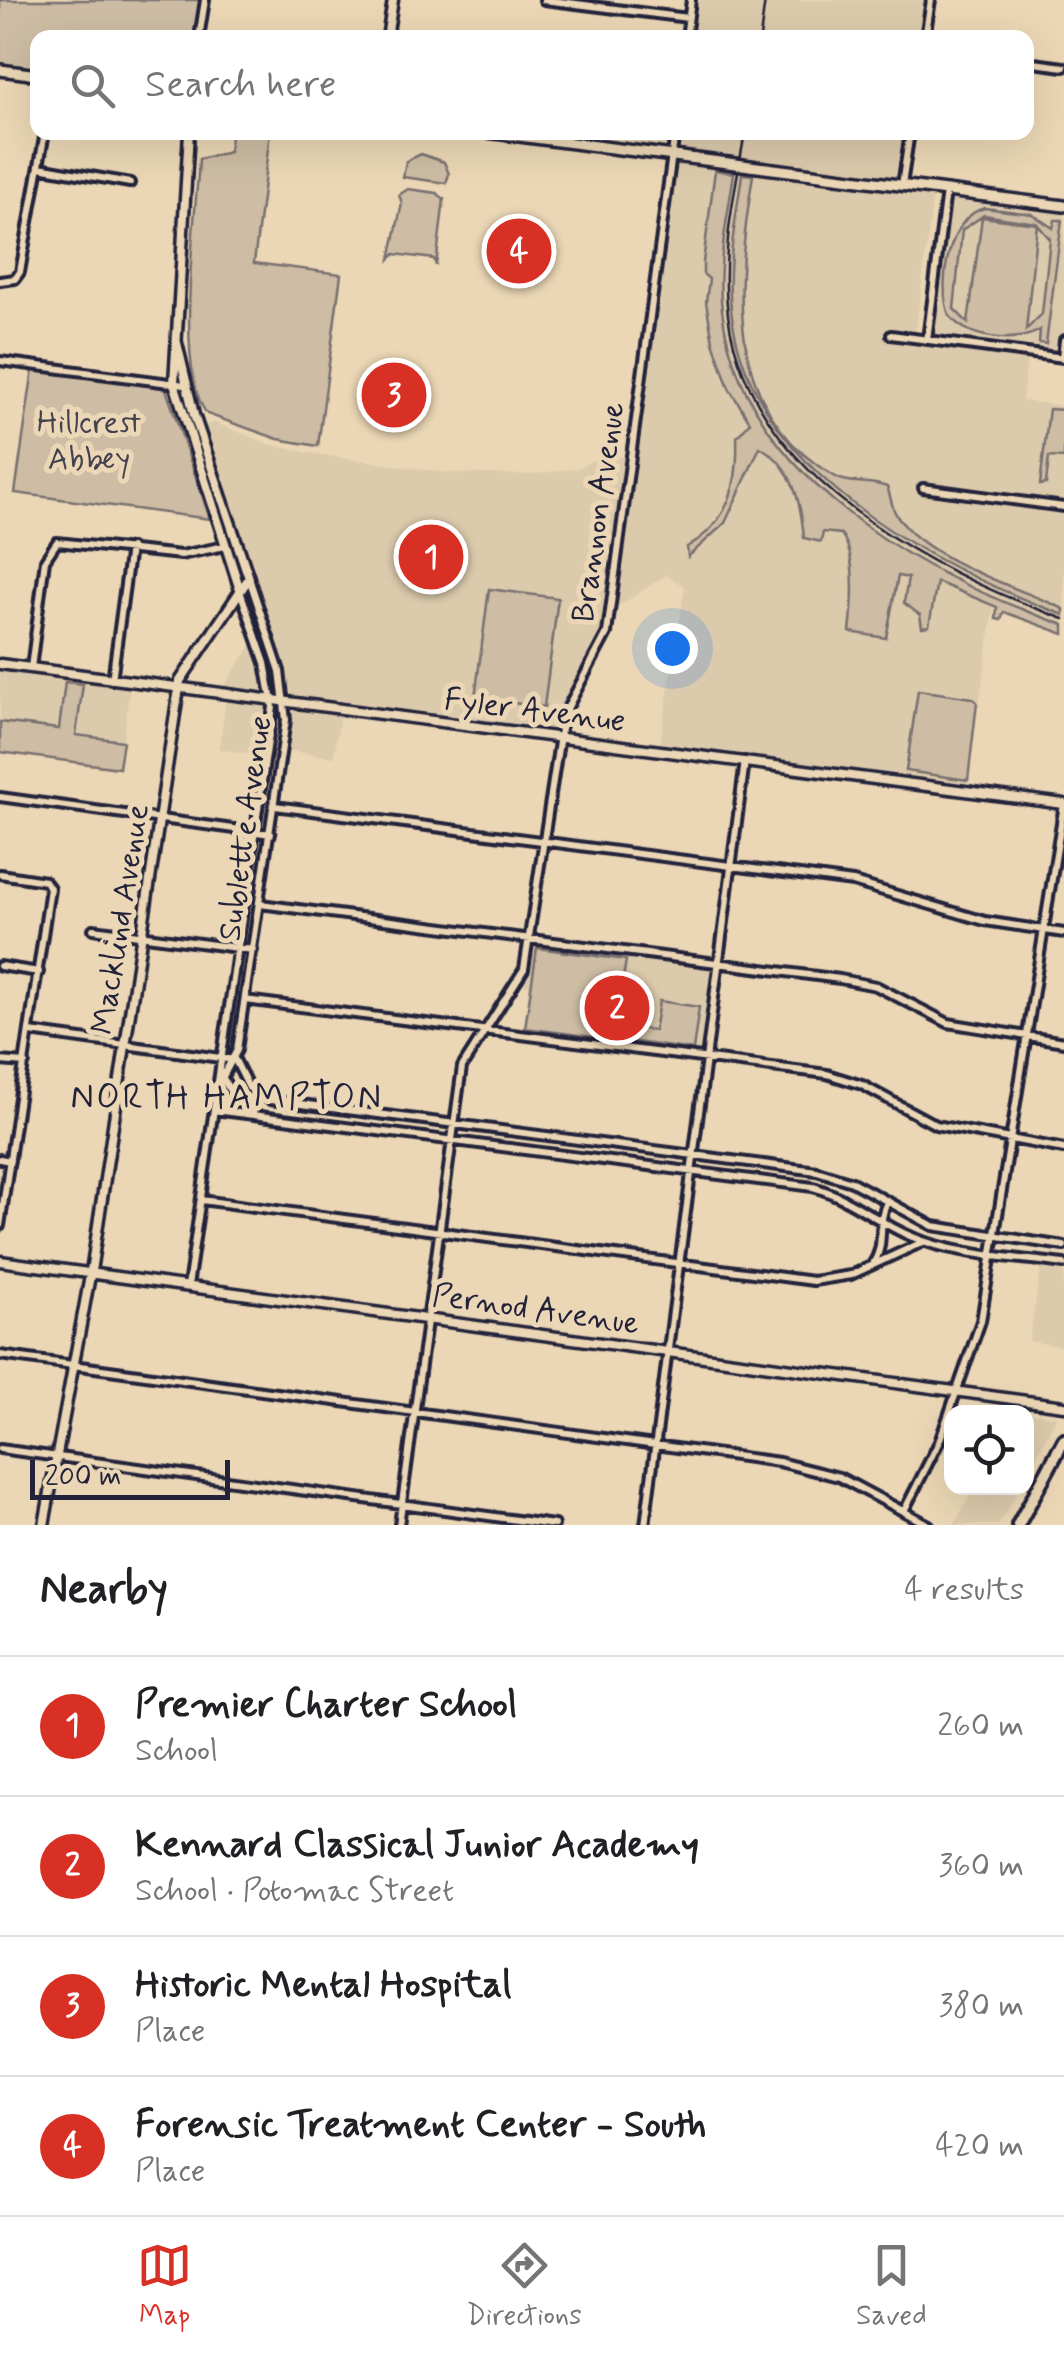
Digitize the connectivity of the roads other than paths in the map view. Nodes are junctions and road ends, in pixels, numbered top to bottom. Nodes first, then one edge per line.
1 (205, 0) edge
2 (393, 0) edge
3 (544, 0) edge
4 (691, 0) edge
5 (932, 0) edge
6 (688, 18) junction
7 (200, 30) edge
8 (388, 30) edge
9 (687, 30) edge
10 (927, 30) edge
11 (1034, 63) edge
12 (1064, 67) edge
13 (0, 70) edge
14 (30, 74) edge
15 (44, 140) edge
16 (189, 140) edge
17 (549, 140) edge
18 (674, 140) edge
19 (909, 140) edge
20 (673, 156) junction
21 (39, 166) junction
22 (130, 184) dead end
23 (902, 185) junction
24 (946, 190) junction
25 (1064, 206) edge
26 (0, 281) edge
27 (891, 336) dead end
28 (927, 340) junction
29 (1064, 340) edge
30 (178, 343) junction
31 (1063, 357) edge
32 (0, 362) edge
33 (174, 383) junction
34 (185, 385) junction
35 (923, 488) dead end
36 (1064, 506) edge
37 (225, 546) junction
38 (130, 548) junction
39 (248, 578) junction
40 (239, 586) junction
41 (0, 664) edge
42 (31, 668) junction
43 (112, 680) junction
44 (179, 687) junction
45 (273, 700) junction
46 (286, 702) junction
47 (559, 738) junction
48 (745, 761) junction
49 (0, 797) edge
50 (1064, 804) edge
51 (275, 806) junction
52 (160, 818) junction
53 (256, 831) junction
54 (271, 834) junction
55 (545, 841) junction
56 (731, 866) junction
57 (0, 874) edge
58 (260, 904) junction
59 (93, 928) dead end
60 (1044, 930) junction
61 (1064, 933) edge
62 (142, 935) junction
63 (530, 938) junction
64 (239, 948) junction
65 (253, 950) junction
66 (719, 964) junction
67 (0, 966) edge
68 (39, 972) junction
69 (245, 1000) junction
70 (482, 1030) junction
71 (30, 1032) junction
72 (1028, 1036) junction
73 (1064, 1042) edge
74 (125, 1046) junction
75 (0, 1060) edge
76 (235, 1060) junction
77 (707, 1060) junction
78 (221, 1062) junction
79 (25, 1064) junction
80 (223, 1078) junction
81 (217, 1090) junction
82 (214, 1110) junction
83 (266, 1117) junction
84 (454, 1124) junction
85 (1012, 1140) junction
86 (451, 1143) junction
87 (1064, 1149) edge
88 (694, 1156) junction
89 (0, 1159) edge
90 (10, 1160) junction
91 (692, 1173) junction
92 (201, 1200) junction
93 (886, 1202) junction
94 (878, 1219) junction
95 (0, 1226) edge
96 (439, 1231) junction
97 (996, 1236) junction
98 (924, 1241) junction
99 (1064, 1246) edge
100 (993, 1254) junction
101 (0, 1261) edge
102 (680, 1264) junction
103 (1064, 1264) edge
104 (871, 1266) junction
105 (90, 1272) junction
106 (188, 1286) junction
107 (427, 1318) junction
108 (668, 1353) junction
109 (0, 1356) edge
110 (74, 1366) junction
111 (958, 1391) junction
112 (1064, 1406) edge
113 (415, 1412) junction
114 (1064, 1440) edge
115 (656, 1443) junction
116 (0, 1450) edge
117 (57, 1457) junction
118 (1059, 1460) edge
119 (402, 1504) junction
120 (904, 1511) junction
121 (44, 1525) edge
122 (399, 1525) edge
123 (554, 1525) edge
124 (645, 1525) edge
125 (928, 1525) edge
126 (1018, 1525) edge

1 - 7 street
2 - 8 street
3 - 6 street
4 - 6 street
5 - 10 street
6 - 9 street
11 - 12 street
13 - 14 main road
15 - 21 street
16 - 30 street, Sublette Avenue
17 - 20 main road
18 - 20 street, Brannon Avenue
19 - 23 street
20 - 23 main road, bridge
20 - 47 street, Brannon Avenue
21 - 22 street
21 - 26 street
23 - 24 main road
24 - 25 main road
24 - 28 street
27 - 28 street
28 - 31 street
29 - 31 street
30 - 33 street, Sublette Avenue
30 - 34 street, Sublette Avenue
32 - 33 street
33 - 34 street
33 - 37 street, Sublette Avenue
34 - 39 street, Sublette Avenue
35 - 36 street
37 - 38 street
37 - 40 street, Sublette Avenue
38 - 42 street
38 - 43 street
39 - 40 street, Macklind Avenue
39 - 46 street, Sublette Avenue
40 - 44 street, Macklind Avenue
40 - 45 street, Sublette Avenue
41 - 42 street, Fyler Avenue
42 - 43 street, Fyler Avenue
43 - 44 street, Fyler Avenue
44 - 45 street, Fyler Avenue
44 - 52 street, Macklind Avenue
45 - 46 street, Fyler Avenue
45 - 53 street, Sublette Avenue
46 - 47 street, Fyler Avenue
46 - 51 street, Sublette Avenue
47 - 48 street, Fyler Avenue
47 - 55 street, Brannon Avenue
48 - 50 street, Fyler Avenue
48 - 56 street
49 - 52 street
50 - 60 street
51 - 54 street, Sublette Avenue
51 - 55 street
52 - 53 street
52 - 62 street, Macklind Avenue
53 - 54 street
53 - 64 street, Sublette Avenue
54 - 58 street, Sublette Avenue
55 - 56 street
55 - 63 street, Brannon Avenue
56 - 60 street
56 - 66 street
57 - 68 street
58 - 63 street
58 - 65 street, Sublette Avenue
59 - 62 street
60 - 61 street
60 - 72 street
62 - 64 street
62 - 74 street, Macklind Avenue
63 - 66 street
63 - 70 street, Brannon Avenue
64 - 65 street
64 - 78 street, Sublette Avenue
65 - 69 street, Sublette Avenue
66 - 72 street
66 - 77 street
67 - 68 street
68 - 71 street
69 - 70 street
69 - 76 street, Sublette Avenue
70 - 77 street
70 - 84 street, Brannon Avenue
71 - 74 street
71 - 79 street
72 - 73 street
72 - 85 street
74 - 78 street
74 - 105 street, Macklind Avenue
75 - 79 street
76 - 78 street
76 - 80 street, Sublette Avenue
76 - 84 street
77 - 85 street
77 - 88 street
78 - 80 street
78 - 81 street, Sublette Avenue
79 - 90 street
80 - 81 street, Sublette Avenue
80 - 83 street
81 - 82 street, Sublette Avenue
82 - 83 street
82 - 92 street, Sublette Avenue
83 - 86 street
84 - 86 street, Brannon Avenue
84 - 88 street
85 - 87 street
85 - 97 street
86 - 91 street
86 - 96 street, Brannon Avenue
88 - 91 street
88 - 93 street
89 - 90 street
90 - 95 street
91 - 94 street
91 - 102 street
92 - 96 street
92 - 106 street, Sublette Avenue
93 - 94 street
93 - 97 street
94 - 98 street
94 - 104 street
96 - 102 street
96 - 107 street, Brannon Avenue
97 - 99 street
97 - 100 street
98 - 100 street
98 - 104 street
100 - 103 street
100 - 111 street
101 - 105 street, Pernod Avenue
102 - 104 street
102 - 108 street
105 - 106 street, Pernod Avenue
105 - 110 street, Macklind Avenue
106 - 107 street, Pernod Avenue
107 - 108 street, Pernod Avenue
107 - 113 street, Brannon Avenue
108 - 111 street, Pernod Avenue
108 - 115 street
109 - 110 street
110 - 113 street
110 - 117 street, Macklind Avenue
111 - 112 street, Pernod Avenue
111 - 120 street
113 - 115 street
113 - 119 street, Brannon Avenue
114 - 118 main road
115 - 120 street
115 - 124 street
116 - 117 street
117 - 119 street
117 - 121 street, Macklind Avenue
118 - 126 main road
119 - 122 street, Brannon Avenue
119 - 123 street
120 - 125 street

